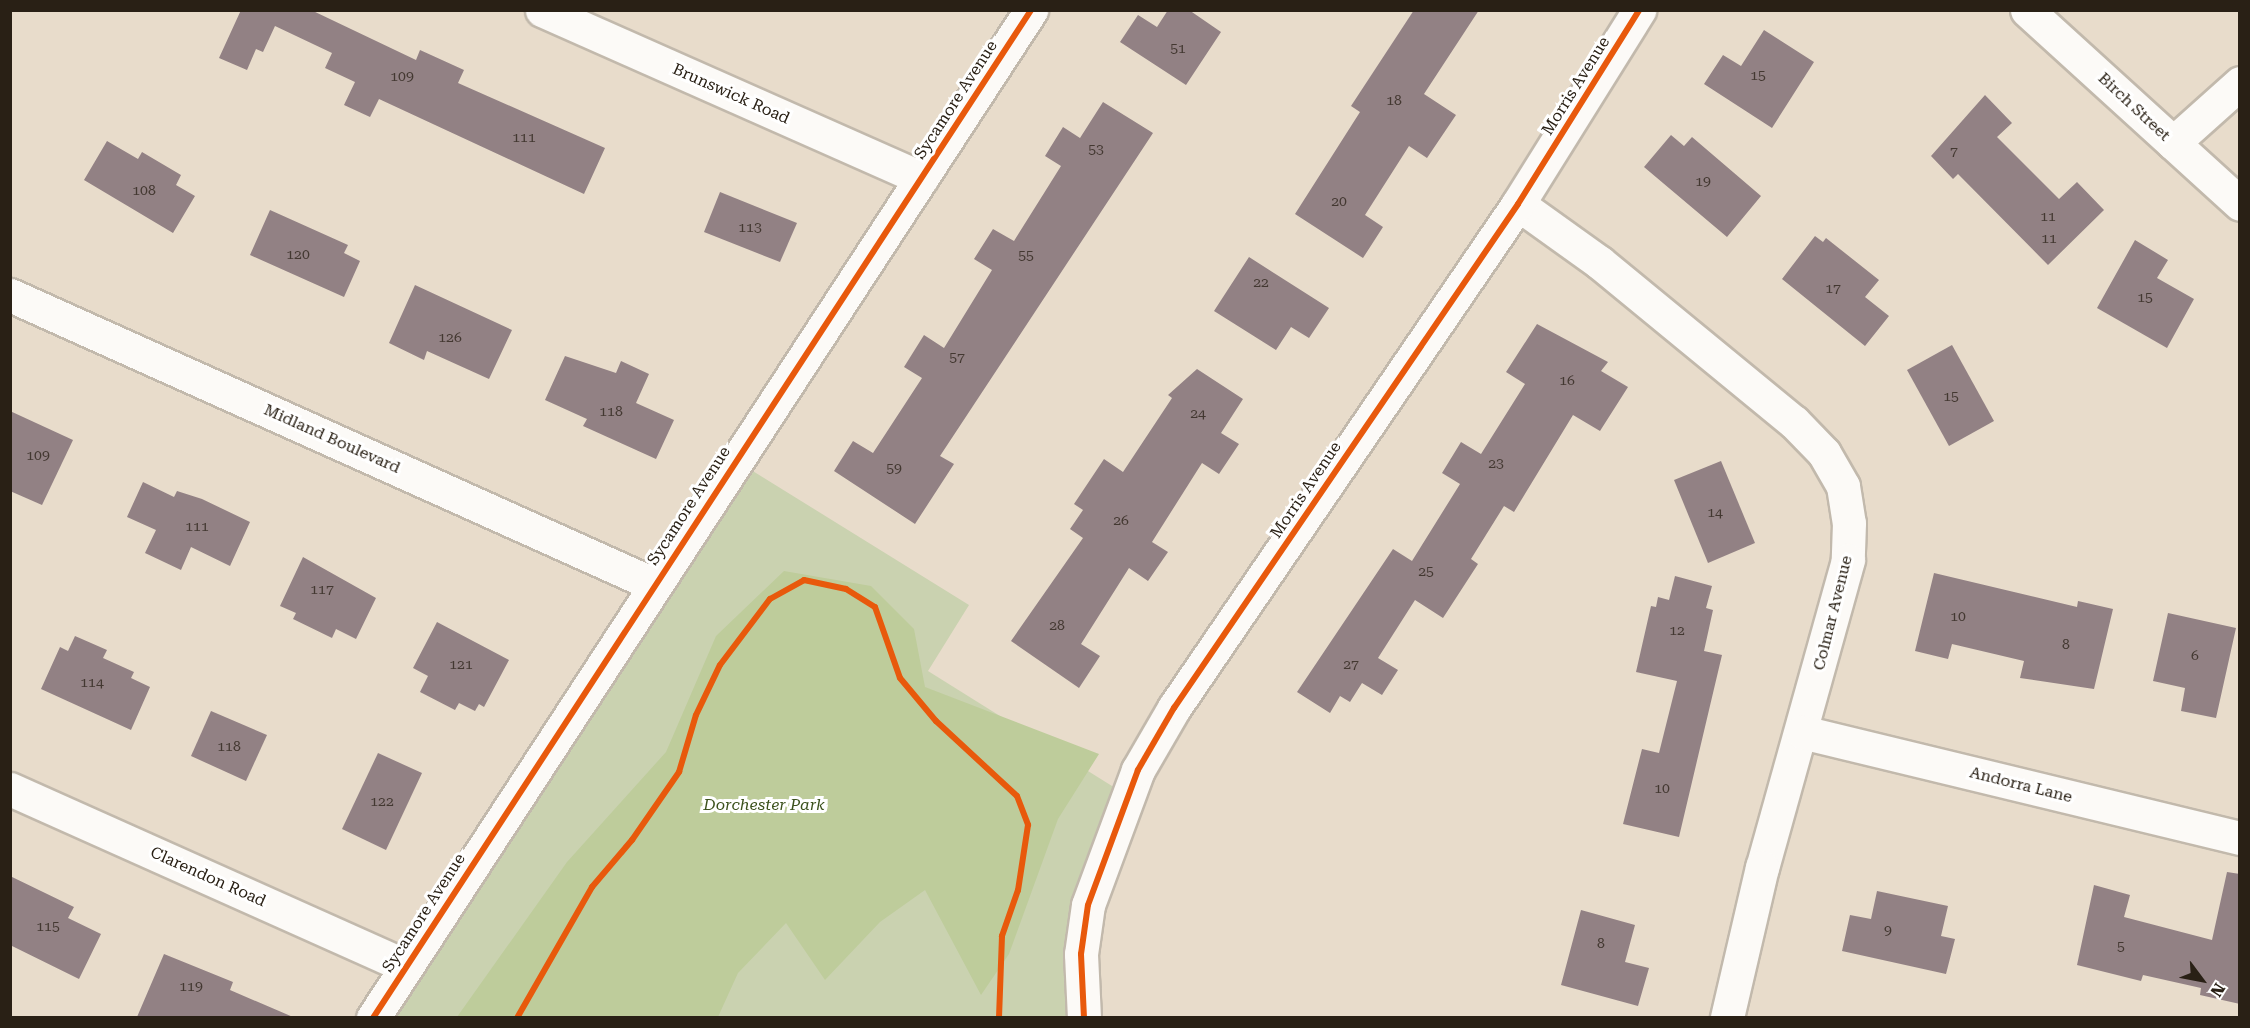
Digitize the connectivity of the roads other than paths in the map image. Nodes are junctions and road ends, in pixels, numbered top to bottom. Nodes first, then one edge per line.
1 (542, 10) edge
2 (1031, 10) edge
3 (1640, 10) edge
4 (2027, 10) edge
5 (2240, 83) edge
6 (2173, 143) junction
7 (921, 178) junction
8 (1518, 204) junction
9 (2240, 204) edge
10 (10, 295) edge
11 (653, 584) junction
12 (1802, 732) junction
13 (10, 789) edge
14 (2240, 838) edge
15 (406, 966) junction
16 (373, 1017) edge
17 (1084, 1017) edge
18 (1727, 1017) edge

1 - 7 street, Brunswick Road
2 - 7 street, Sycamore Avenue
3 - 8 street, Morris Avenue
4 - 6 street, Birch Street
5 - 6 street
6 - 9 street, Birch Street
7 - 11 street, Sycamore Avenue
8 - 12 street, Colmar Avenue
8 - 17 street, Morris Avenue
10 - 11 street, Midland Boulevard
11 - 15 street, Sycamore Avenue
12 - 14 street, Andorra Lane
12 - 18 street, Colmar Avenue
13 - 15 street, Clarendon Road
15 - 16 street, Sycamore Avenue

